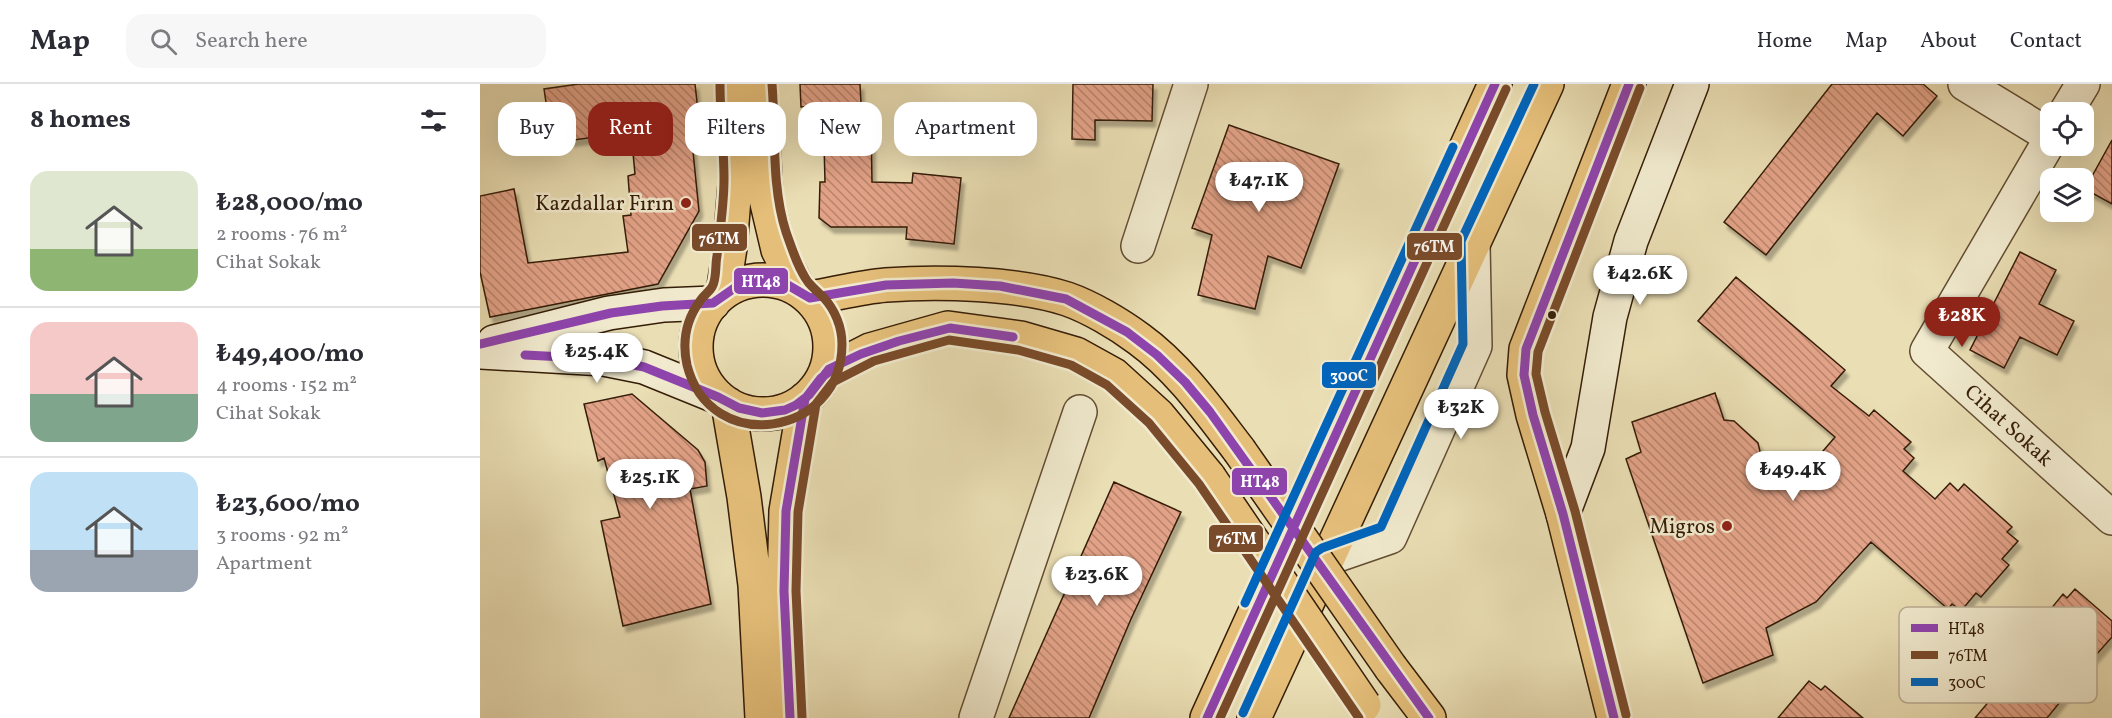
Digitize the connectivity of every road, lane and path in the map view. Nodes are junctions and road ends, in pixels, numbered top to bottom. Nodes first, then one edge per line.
1 (732, 84) edge
2 (760, 84) edge
3 (1191, 84) edge
4 (1495, 84) edge
5 (1547, 84) edge
6 (1629, 84) edge
7 (1692, 84) edge
8 (1965, 84) edge
9 (2083, 84) edge
10 (2072, 102) edge
11 (2040, 132) edge
12 (2040, 155) edge
13 (1473, 244) junction
14 (1138, 246) dead end
15 (804, 294) junction
16 (718, 298) junction
17 (480, 344) edge
18 (480, 352) edge
19 (825, 373) junction
20 (805, 399) junction
21 (723, 400) junction
22 (1080, 412) dead end
23 (1563, 514) junction
24 (2112, 518) edge
25 (1326, 559) junction
26 (1283, 651) junction
27 (1369, 712) edge
28 (762, 718) edge
29 (790, 718) edge
30 (976, 718) edge
31 (1207, 718) edge
32 (1254, 718) edge
33 (1270, 718) edge
34 (1429, 718) edge
35 (1614, 718) edge

1 - 16 main road
2 - 15 main road
3 - 14 street
4 - 31 main road
5 - 13 main road
6 - 23 main road
7 - 23 street
8 - 11 street
9 - 10 street
12 - 24 street, Cihat Sokak
13 - 25 main road
13 - 25 street
15 - 16 main road
15 - 19 main road
15 - 34 main road, bridge
16 - 17 street
16 - 21 main road
18 - 21 street
19 - 20 main road
19 - 27 main road, bridge
20 - 21 main road
20 - 29 main road
21 - 28 main road
22 - 30 street
23 - 35 main road
25 - 26 main road
26 - 32 main road
26 - 33 main road

